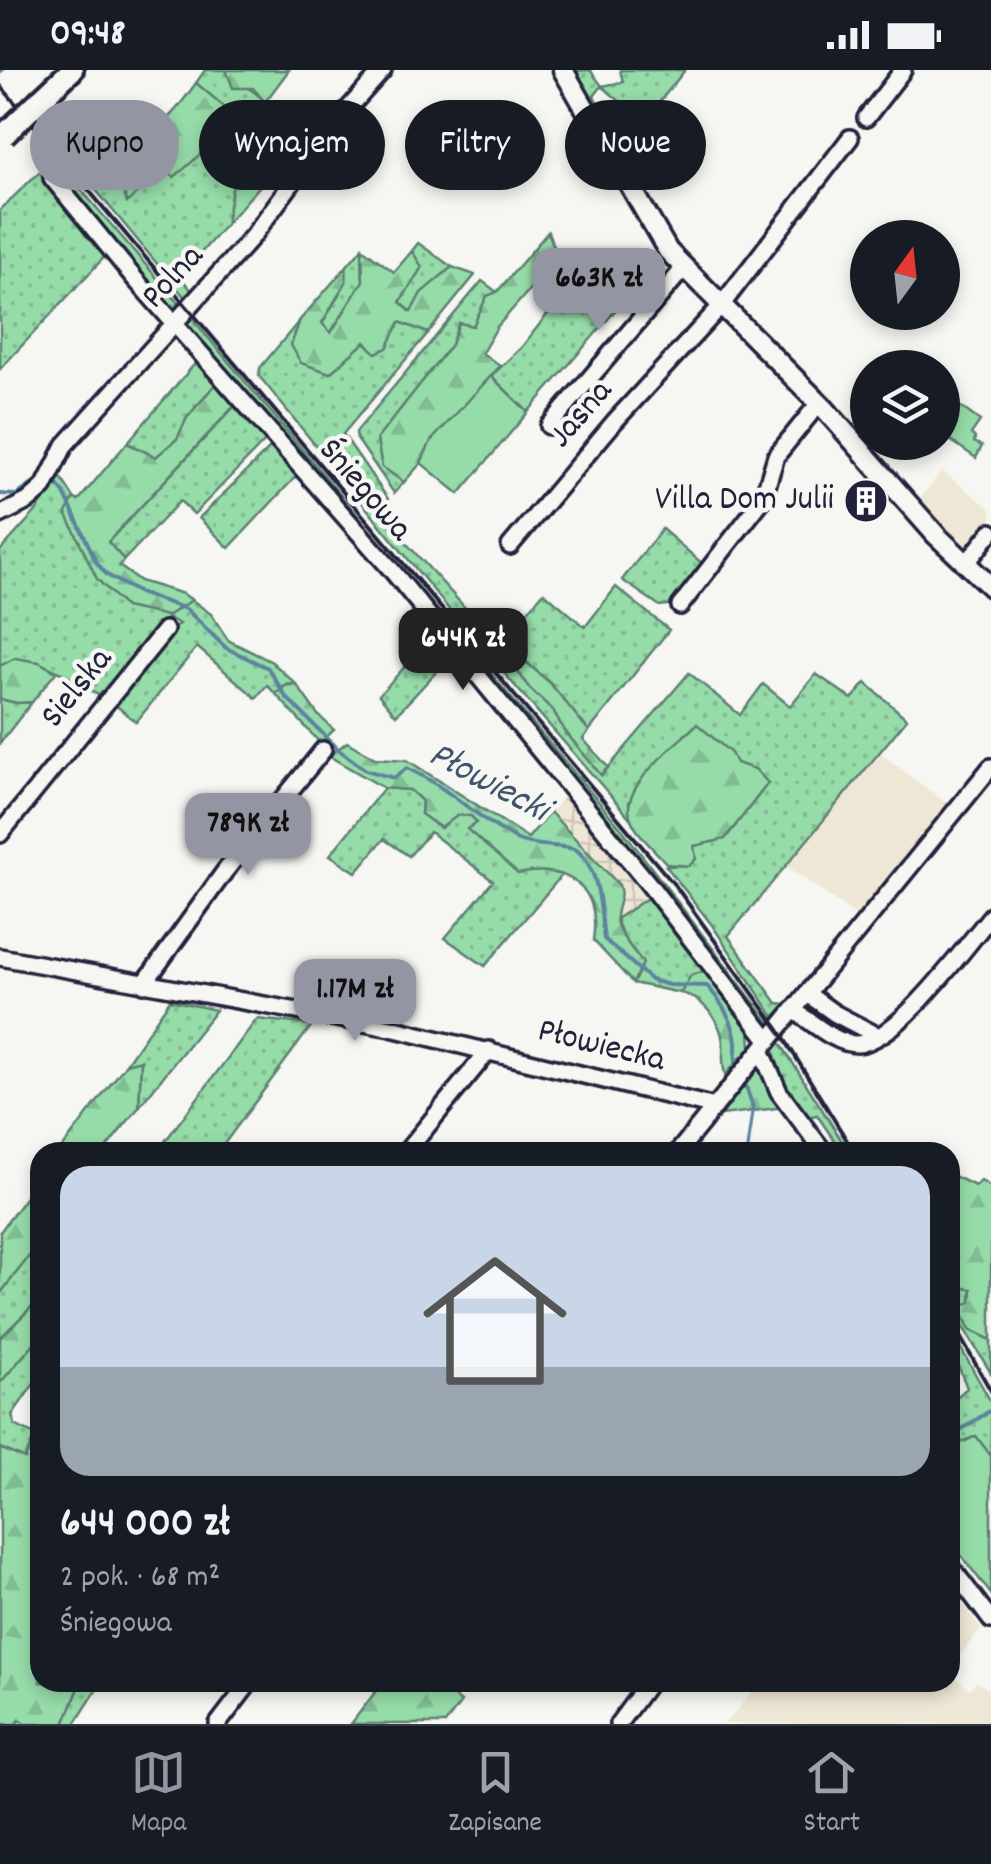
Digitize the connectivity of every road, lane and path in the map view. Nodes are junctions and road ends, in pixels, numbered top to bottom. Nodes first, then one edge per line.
1 (72, 70) edge
2 (383, 70) edge
3 (562, 70) edge
4 (902, 70) edge
5 (866, 118) dead end
6 (2, 137) edge
7 (850, 138) dead end
8 (62, 190) edge
9 (683, 269) junction
10 (720, 307) junction
11 (174, 323) junction
12 (819, 403) junction
13 (549, 426) dead end
14 (0, 515) edge
15 (991, 532) edge
16 (510, 546) dead end
17 (966, 564) junction
18 (991, 587) edge
19 (680, 606) dead end
20 (165, 630) dead end
21 (323, 750) dead end
22 (991, 767) edge
23 (0, 834) edge
24 (991, 916) edge
25 (0, 957) edge
26 (144, 984) junction
27 (808, 995) junction
28 (795, 1011) junction
29 (876, 1035) junction
30 (489, 1050) junction
31 (761, 1050) junction
32 (716, 1107) junction
33 (414, 1142) edge
34 (686, 1142) edge
35 (816, 1142) edge
36 (960, 1579) edge
37 (991, 1620) edge
38 (242, 1692) edge
39 (642, 1692) edge
40 (218, 1724) edge
41 (618, 1724) edge

1 - 6 main road, bridge
2 - 11 street, Polna
3 - 9 street
4 - 5 street
7 - 10 street, Jasna
8 - 11 street, Śniegowa
9 - 10 street
9 - 13 street
10 - 12 street
10 - 16 street, Jasna
11 - 14 street, Polna
11 - 31 street, Śniegowa
12 - 17 street
12 - 19 street
15 - 17 street
17 - 18 street
20 - 23 street, Sielska
21 - 26 street
22 - 27 street
24 - 29 street
25 - 26 street, Płowiecka
26 - 30 street, Płowiecka
27 - 28 street
27 - 29 street
28 - 29 street
28 - 31 street
30 - 32 street, Płowiecka
30 - 33 street
31 - 32 street
31 - 35 street, Śniegowa
32 - 34 street
36 - 37 street
38 - 40 street
39 - 41 street

